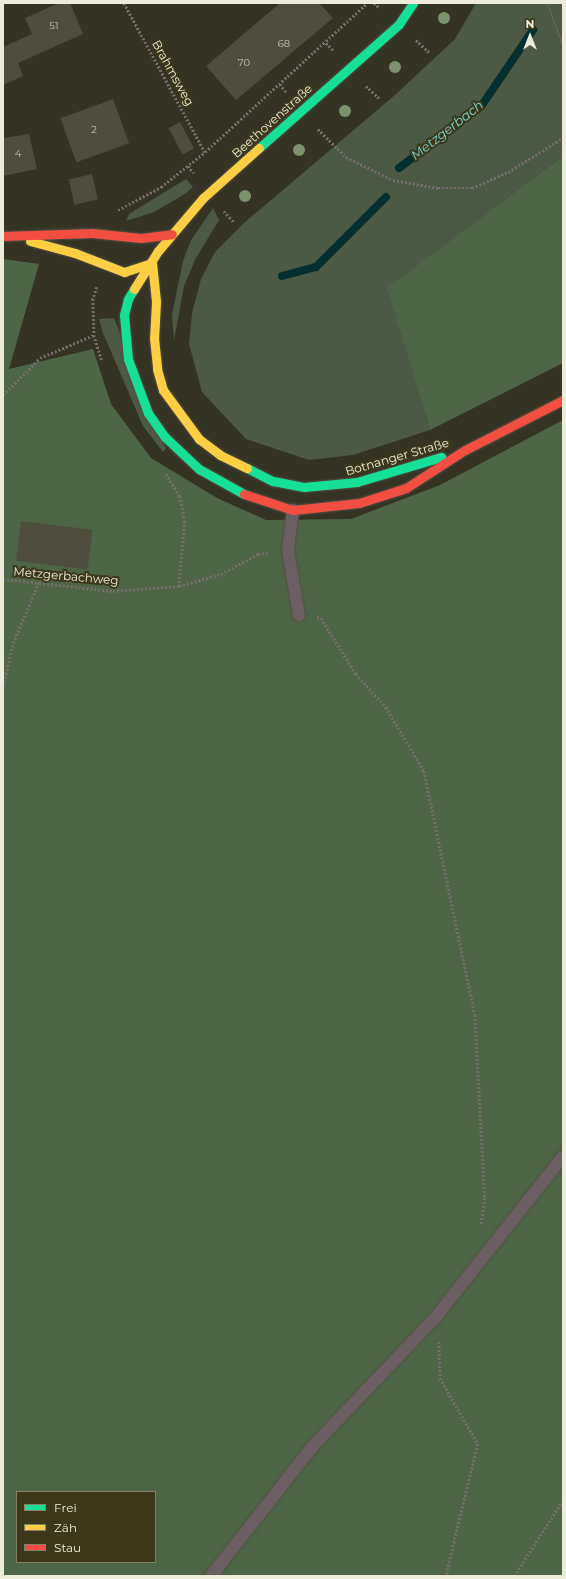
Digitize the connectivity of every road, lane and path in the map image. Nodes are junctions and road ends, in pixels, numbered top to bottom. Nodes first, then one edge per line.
1 (124, 3) edge
2 (367, 3) edge
3 (413, 3) edge
4 (563, 138) edge
5 (329, 142) dead end
6 (205, 152) junction
7 (114, 212) dead end
8 (172, 234) junction
9 (3, 236) edge
10 (152, 263) junction
11 (124, 272) junction
12 (130, 296) junction
13 (94, 335) dead end
14 (3, 395) edge
15 (563, 400) edge
16 (465, 450) junction
17 (293, 510) junction
18 (288, 551) junction
19 (3, 579) edge
20 (38, 582) junction
21 (299, 615) joint
22 (3, 686) edge
23 (563, 1156) edge
24 (491, 1246) junction
25 (436, 1317) junction
26 (563, 1500) edge
27 (211, 1576) edge
28 (446, 1576) edge
29 (514, 1576) edge

1 - 6 path, Brahmsweg
2 - 6 path
3 - 8 main road, Beethovenstraße
4 - 5 path
6 - 7 path
8 - 9 main road
8 - 10 main road, Beethovenstraße
9 - 11 main road
10 - 11 main road
10 - 12 main road, Botnanger Straße
10 - 16 main road, Botnanger Straße
11 - 12 main road
12 - 17 main road, Botnanger Straße
13 - 14 path
15 - 16 main road, Botnanger Straße
16 - 17 main road, Botnanger Straße
17 - 18 lane
18 - 20 path, Metzgerbachweg
18 - 21 lane
19 - 20 path, Metzgerbachweg
20 - 22 path
21 - 24 path
23 - 24 lane
24 - 25 lane
25 - 27 lane
25 - 28 path
26 - 29 path

